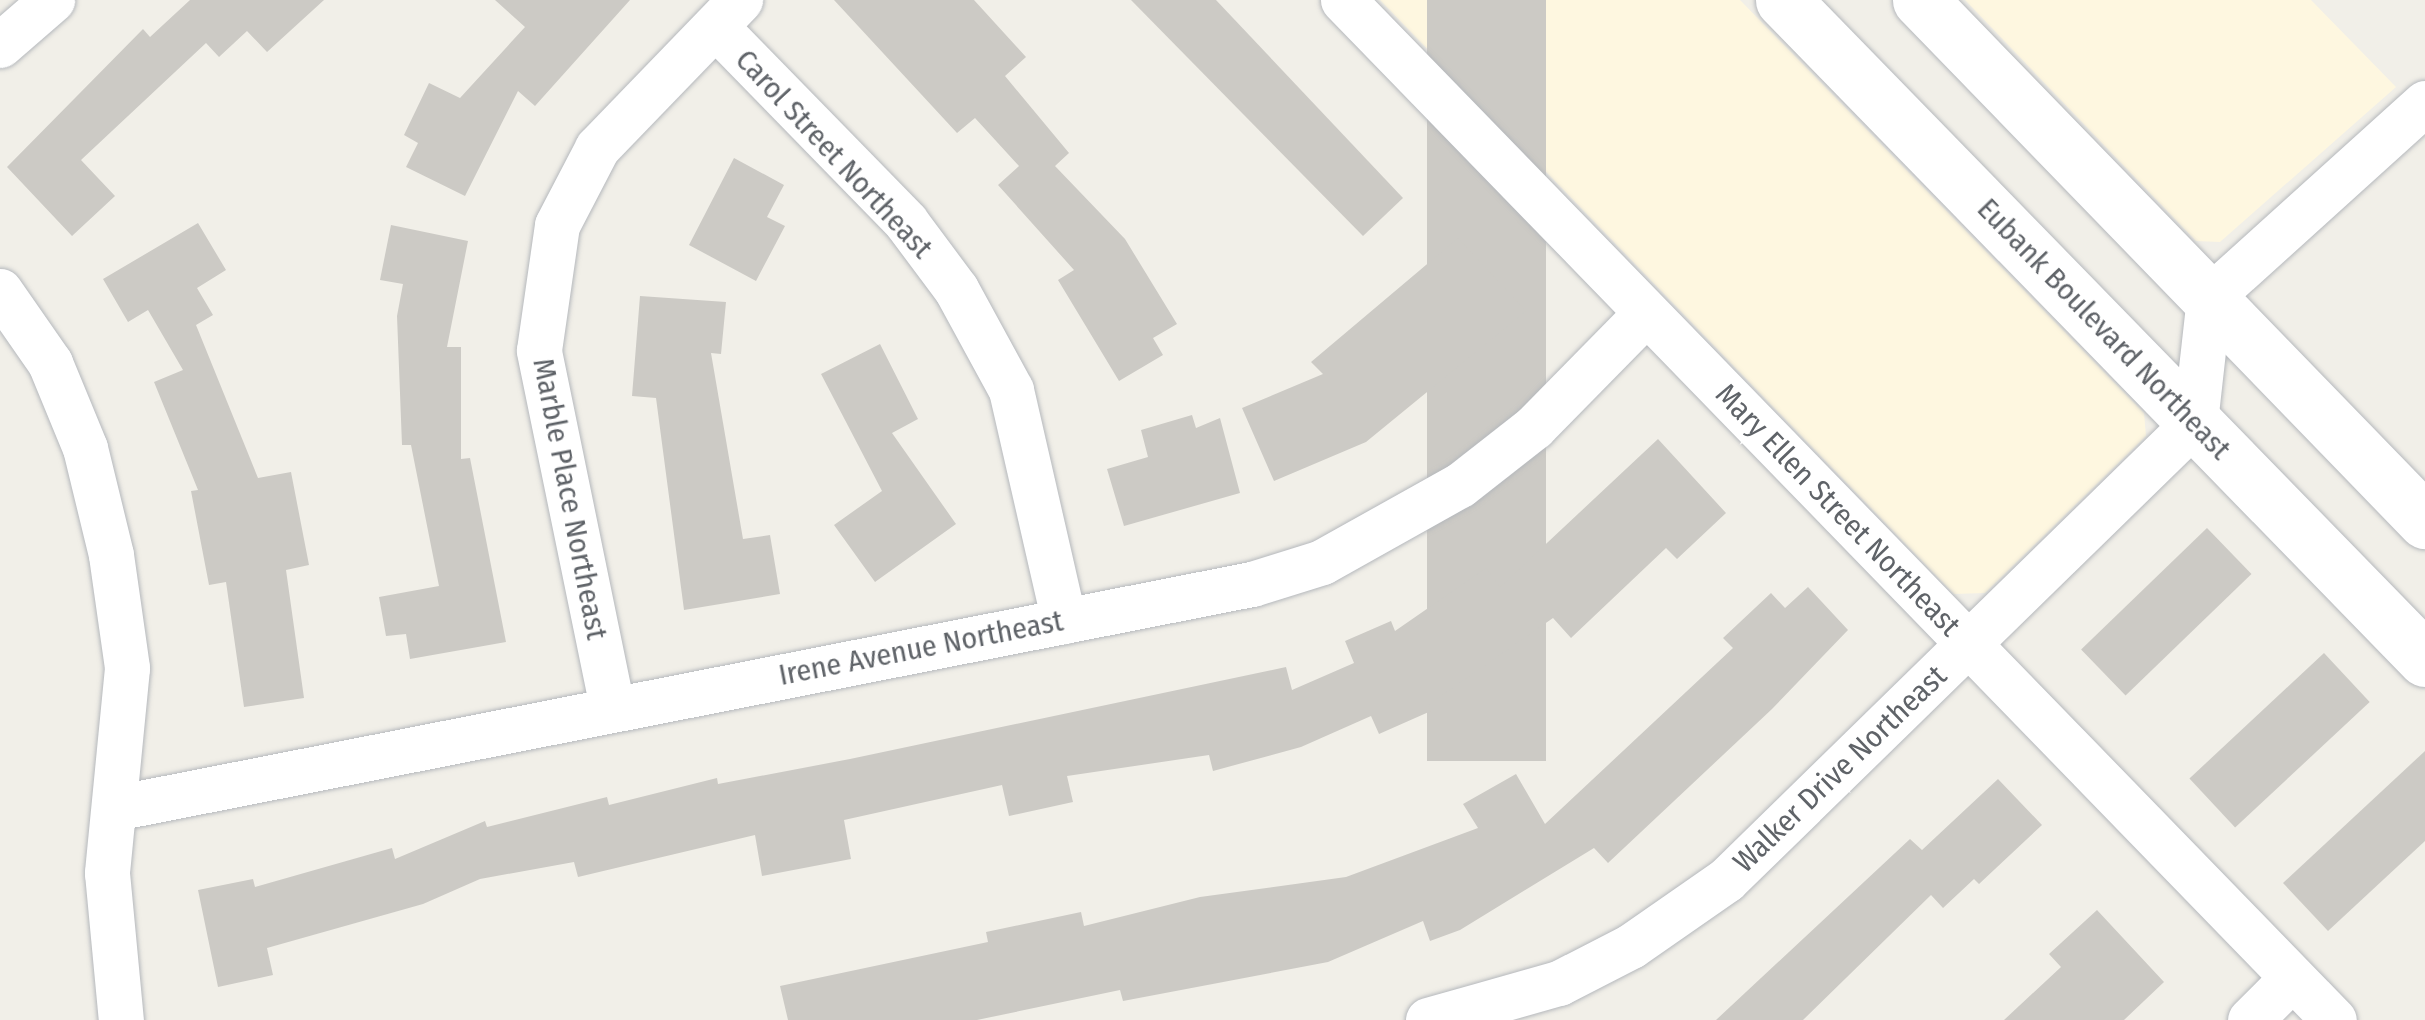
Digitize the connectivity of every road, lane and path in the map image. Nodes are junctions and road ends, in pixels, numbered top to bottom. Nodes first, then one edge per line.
1 (52, 0) edge
2 (1343, 0) edge
3 (1783, 0) edge
4 (1920, 0) edge
5 (728, 14) edge
6 (0, 45) edge
7 (2425, 103) edge
8 (0, 290) edge
9 (2209, 298) junction
10 (1646, 314) junction
11 (2195, 422) junction
12 (2425, 521) edge
13 (1064, 620) junction
14 (1968, 644) junction
15 (2425, 658) edge
16 (612, 707) junction
17 (115, 808) junction
18 (2292, 978) junction
19 (121, 1020) edge
20 (1428, 1020) edge
21 (2250, 1020) edge
22 (2334, 1020) edge

1 - 6 street
2 - 10 street, Mary Ellen Street Northeast
3 - 11 main road, Eubank Boulevard Northeast
4 - 9 main road
5 - 13 street, Carol Street Northeast
5 - 16 street, Marble Place Northeast
7 - 9 street
8 - 17 street
9 - 11 street
9 - 12 main road
10 - 13 street, Irene Avenue Northeast
10 - 14 street, Mary Ellen Street Northeast
11 - 14 street, Walker Drive Northeast
11 - 15 main road, Eubank Boulevard Northeast
13 - 16 street, Irene Avenue Northeast
14 - 18 street, Mary Ellen Street Northeast
14 - 20 street, Walker Drive Northeast
16 - 17 street, Irene Avenue Northeast
17 - 19 street
18 - 21 street
18 - 22 street, Mary Ellen Street Northeast

